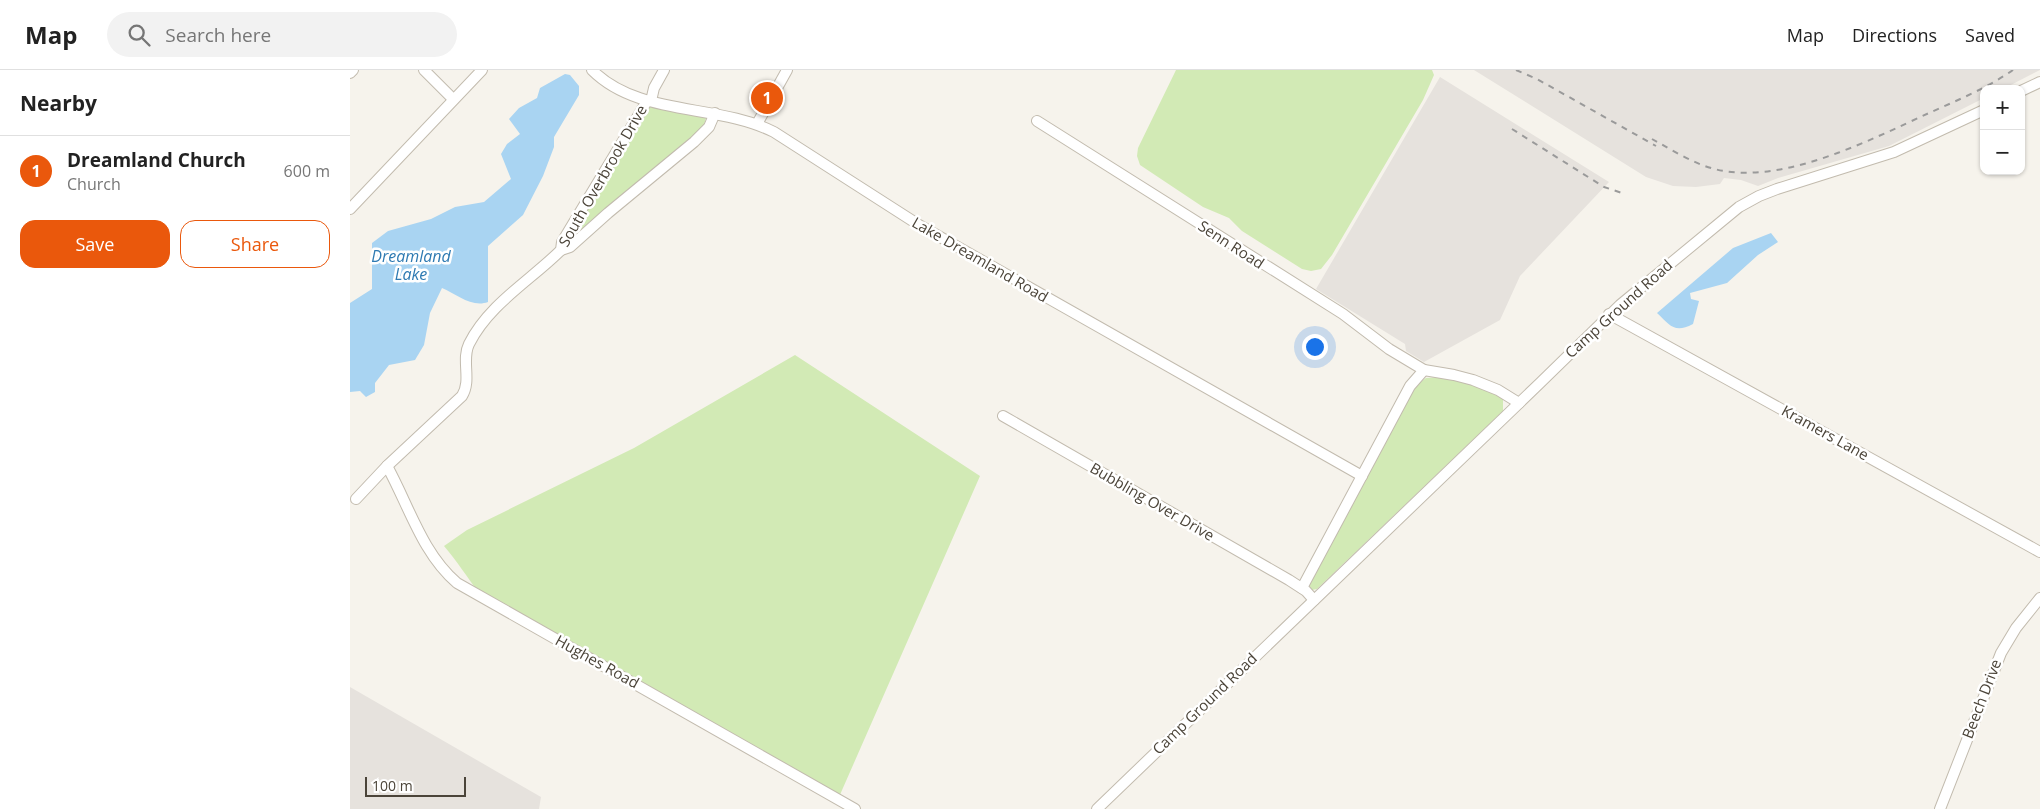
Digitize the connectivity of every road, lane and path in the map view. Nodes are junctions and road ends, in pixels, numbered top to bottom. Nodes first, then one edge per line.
1 (353, 70) edge
2 (424, 70) edge
3 (482, 70) edge
4 (592, 70) edge
5 (664, 70) edge
6 (787, 70) edge
7 (350, 73) edge
8 (2040, 82) edge
9 (2025, 89) edge
10 (453, 99) junction
11 (649, 101) junction
12 (1980, 112) edge
13 (714, 113) junction
14 (1037, 121) dead end
15 (757, 124) junction
16 (350, 208) edge
17 (561, 250) junction
18 (1609, 314) junction
19 (1424, 370) junction
20 (1519, 403) junction
21 (1003, 416) dead end
22 (387, 466) junction
23 (1362, 476) junction
24 (356, 499) dead end
25 (2040, 552) edge
26 (1302, 588) junction
27 (2040, 598) edge
28 (1314, 600) junction
29 (854, 809) edge
30 (1097, 809) edge
31 (1940, 809) edge

1 - 7 street
2 - 10 street
3 - 10 street
4 - 11 street, Lake Dreamland Road
5 - 11 street, South Overbrook Drive
6 - 15 street
8 - 9 street
10 - 16 street
11 - 13 street, Lake Dreamland Road
11 - 17 street, South Overbrook Drive
12 - 18 street, Camp Ground Road
13 - 15 street, Lake Dreamland Road
13 - 17 street
14 - 19 street, Senn Road
15 - 23 street, Lake Dreamland Road
17 - 22 street, South Overbrook Drive
18 - 20 street, Camp Ground Road
18 - 25 street, Kramers Lane
19 - 20 street
19 - 23 street
20 - 28 street, Camp Ground Road
21 - 26 street, Bubbling Over Drive
22 - 24 street, South Overbrook Drive
22 - 29 street, Hughes Road
23 - 26 street
26 - 28 street
27 - 31 street, Beech Drive
28 - 30 street, Camp Ground Road

